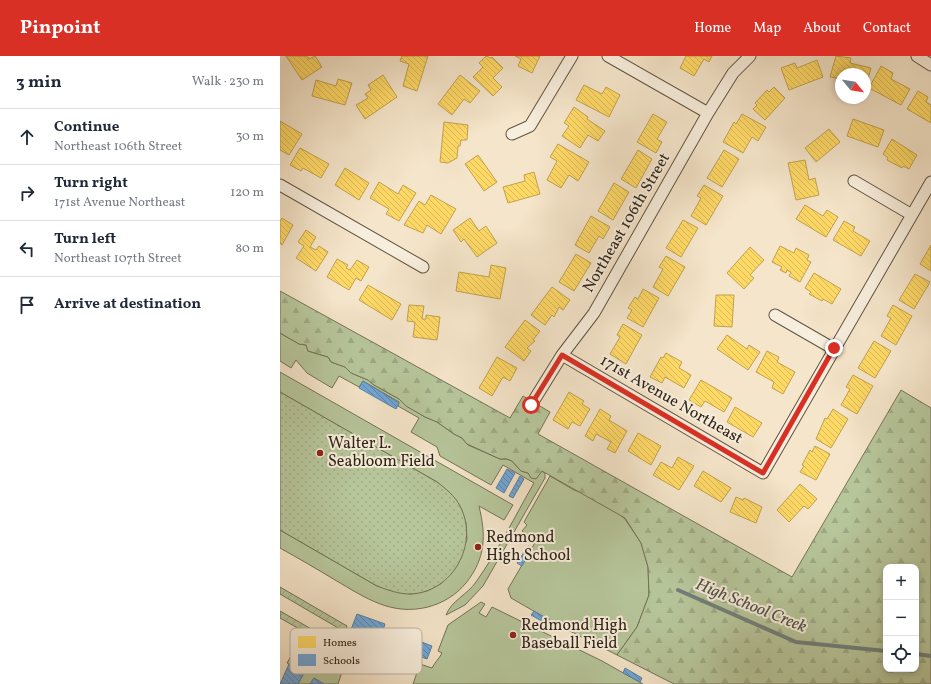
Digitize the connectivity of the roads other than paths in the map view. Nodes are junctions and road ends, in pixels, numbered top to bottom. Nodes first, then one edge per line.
1 (572, 56) edge
2 (608, 56) edge
3 (750, 56) edge
4 (917, 56) edge
5 (931, 65) edge
6 (708, 113) junction
7 (512, 134) dead end
8 (854, 181) dead end
9 (931, 182) edge
10 (280, 185) edge
11 (912, 215) junction
12 (423, 267) dead end
13 (775, 316) dead end
14 (834, 348) junction
15 (562, 355) junction
16 (531, 405) dead end

1 - 7 street
2 - 6 street
3 - 6 street, Northeast 106th Street
4 - 5 street
6 - 15 street, Northeast 106th Street
8 - 11 street
9 - 11 street
10 - 12 street
11 - 14 street
13 - 14 street
14 - 15 street, 171st Avenue Northeast
15 - 16 street, Northeast 106th Street

